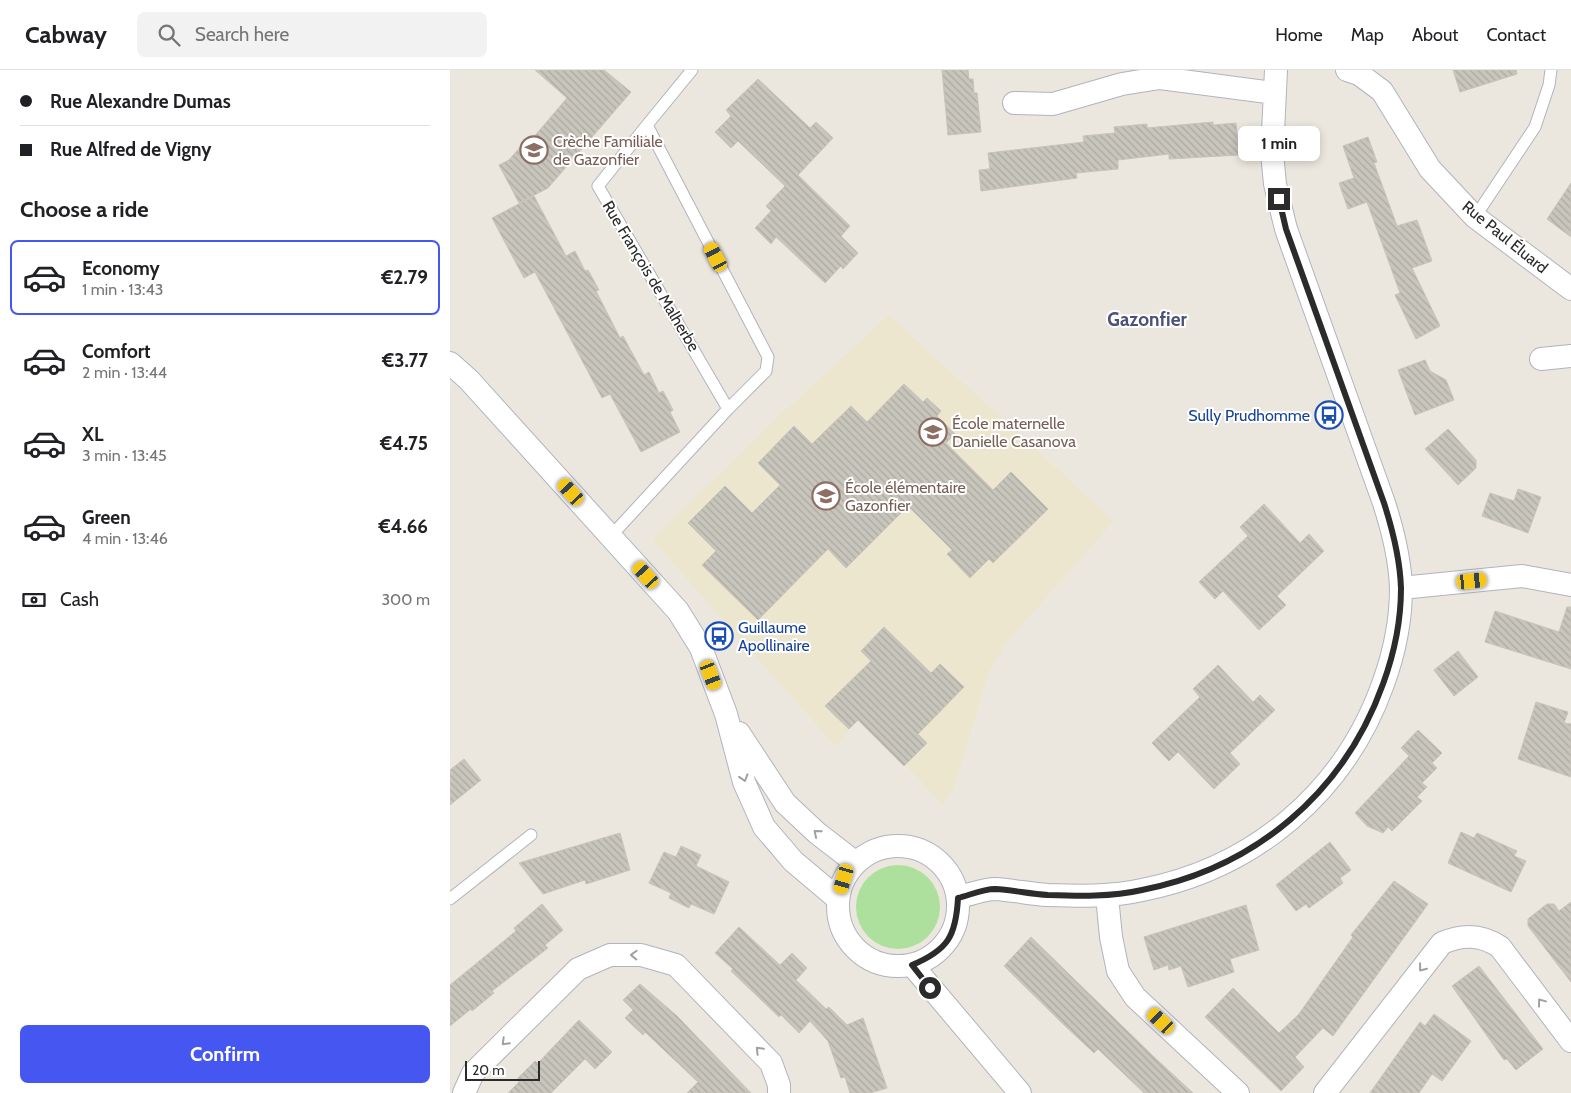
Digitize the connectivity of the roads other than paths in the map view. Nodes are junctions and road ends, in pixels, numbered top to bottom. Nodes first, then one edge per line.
1 (692, 70) edge
2 (1276, 70) edge
3 (1347, 70) edge
4 (1551, 70) edge
5 (1274, 92) junction
6 (1014, 103) dead end
7 (647, 125) junction
8 (1475, 217) junction
9 (1571, 289) edge
10 (1571, 356) edge
11 (1541, 359) dead end
12 (450, 363) edge
13 (728, 409) junction
14 (611, 536) junction
15 (1571, 585) edge
16 (1401, 588) junction
17 (726, 714) junction
18 (531, 835) dead end
19 (856, 863) junction
20 (1108, 896) junction
21 (450, 898) edge
22 (958, 898) junction
23 (838, 899) junction
24 (912, 965) junction
25 (1571, 1041) edge
26 (464, 1093) edge
27 (779, 1093) edge
28 (1020, 1093) edge
29 (1238, 1093) edge
30 (1325, 1093) edge

1 - 7 lane, Rue François de Malherbe
2 - 5 street
3 - 8 street, Rue Paul Éluard
4 - 8 lane
5 - 6 street
5 - 16 street
7 - 13 lane
7 - 13 lane, Rue François de Malherbe
8 - 9 street, Rue Paul Éluard
10 - 11 street
12 - 14 street
13 - 14 lane
14 - 17 street
15 - 16 street
16 - 20 street
19 -> 17 street
17 -> 23 street
18 - 21 lane
19 - 22 street
19 - 23 street
20 - 22 street
20 - 29 street
22 - 24 street
23 - 24 street
24 - 28 street
25 -> 30 street
27 -> 26 street

